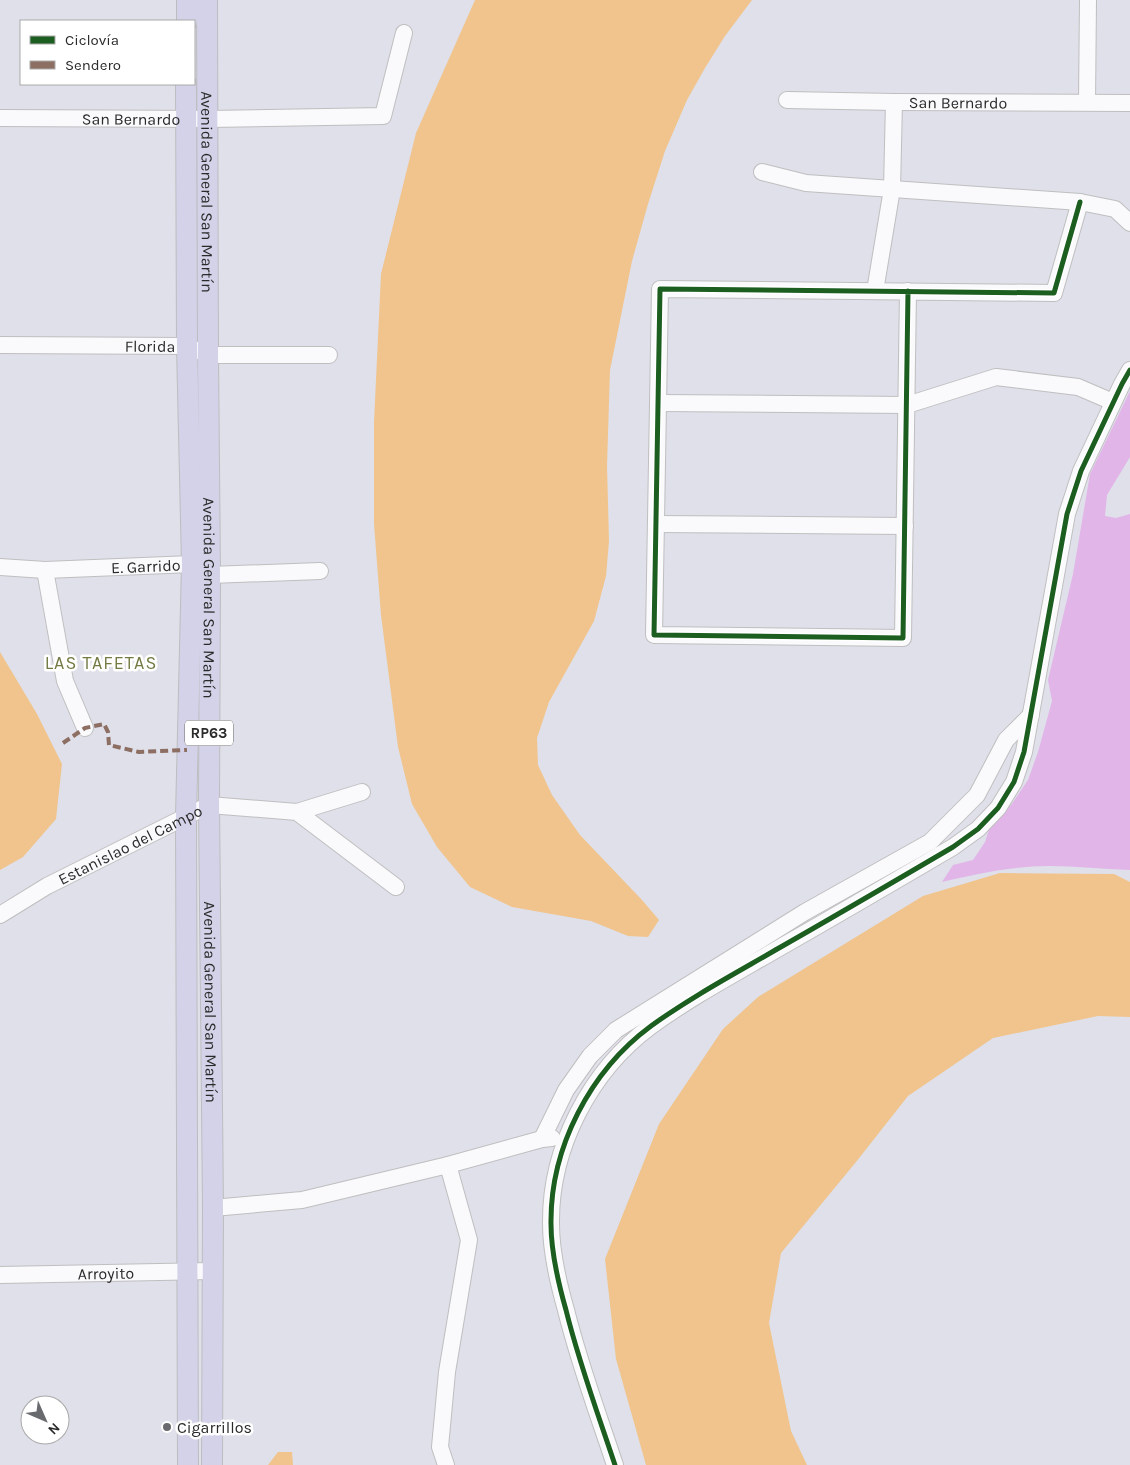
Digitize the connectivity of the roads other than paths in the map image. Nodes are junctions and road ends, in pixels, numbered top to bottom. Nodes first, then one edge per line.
1 (187, 0) edge
2 (207, 0) edge
3 (1088, 0) edge
4 (187, 20) edge
5 (404, 33) dead end
6 (186, 85) edge
7 (787, 100) dead end
8 (894, 102) junction
9 (1087, 102) junction
10 (1130, 102) edge
11 (0, 118) edge
12 (186, 120) junction
13 (208, 120) junction
14 (762, 172) dead end
15 (892, 189) junction
16 (1080, 202) junction
17 (1130, 223) edge
18 (908, 291) junction
19 (875, 292) junction
20 (0, 345) edge
21 (186, 346) junction
22 (208, 355) junction
23 (329, 355) dead end
24 (1130, 370) edge
25 (1113, 402) junction
26 (658, 403) junction
27 (906, 405) junction
28 (656, 524) junction
29 (905, 526) junction
30 (192, 564) junction
31 (0, 567) edge
32 (45, 570) junction
33 (320, 571) dead end
34 (210, 575) junction
35 (1031, 715) junction
36 (85, 728) dead end
37 (362, 792) dead end
38 (209, 804) junction
39 (297, 812) junction
40 (186, 816) junction
41 (396, 887) dead end
42 (0, 914) edge
43 (567, 1136) junction
44 (542, 1139) junction
45 (448, 1165) junction
46 (212, 1208) junction
47 (212, 1271) junction
48 (188, 1273) junction
49 (0, 1275) edge
50 (188, 1465) edge
51 (212, 1465) edge
52 (446, 1465) edge
53 (615, 1465) edge

1 - 4 main road
2 - 13 main road, Avenida General San Martín / RP63
3 - 9 street
5 - 13 street, San Bernardo
6 - 12 main road, Avenida General San Martín / RP63
7 - 8 street, San Bernardo
8 - 9 street, San Bernardo
8 - 15 street
9 - 10 street, San Bernardo
11 - 12 street, San Bernardo
12 - 13 street, San Bernardo
12 - 21 main road, Avenida General San Martín / RP63
13 - 22 main road, Avenida General San Martín / RP63
14 - 15 street
15 - 16 street
15 - 19 street
16 - 17 street
16 - 18 street
18 - 19 street
18 - 27 street
19 - 26 street
20 - 21 street, Florida
21 - 22 street, Florida
21 - 30 main road, Avenida General San Martín / RP63
22 - 23 street, Florida
22 - 34 main road, Avenida General San Martín / RP63
24 - 25 street
25 - 27 street
25 - 35 street
26 - 27 street
26 - 28 street
27 - 29 street
28 - 29 street
28 - 29 street
30 - 32 street, E. Garrido
30 - 34 street, E. Garrido
30 - 40 main road, Avenida General San Martín / RP63
31 - 32 street, E. Garrido
32 - 36 street
33 - 34 street
34 - 38 main road, Avenida General San Martín / RP63
35 - 43 street
35 - 44 street
37 - 39 street, Estanislao del Campo
38 - 39 street, Estanislao del Campo
38 - 40 street, Estanislao del Campo
38 - 46 main road, Avenida General San Martín / RP63
39 - 41 street
40 - 42 street, Estanislao del Campo
40 - 48 main road, Avenida General San Martín / RP63
43 - 44 street
43 - 53 street
44 - 45 street
45 - 46 street
45 - 52 street
46 - 47 main road, Avenida General San Martín / RP63
47 - 48 street, Arroyito
47 - 51 main road, Avenida General San Martín / RP63
48 - 49 street, Arroyito
48 - 50 main road, Avenida General San Martín / RP63

